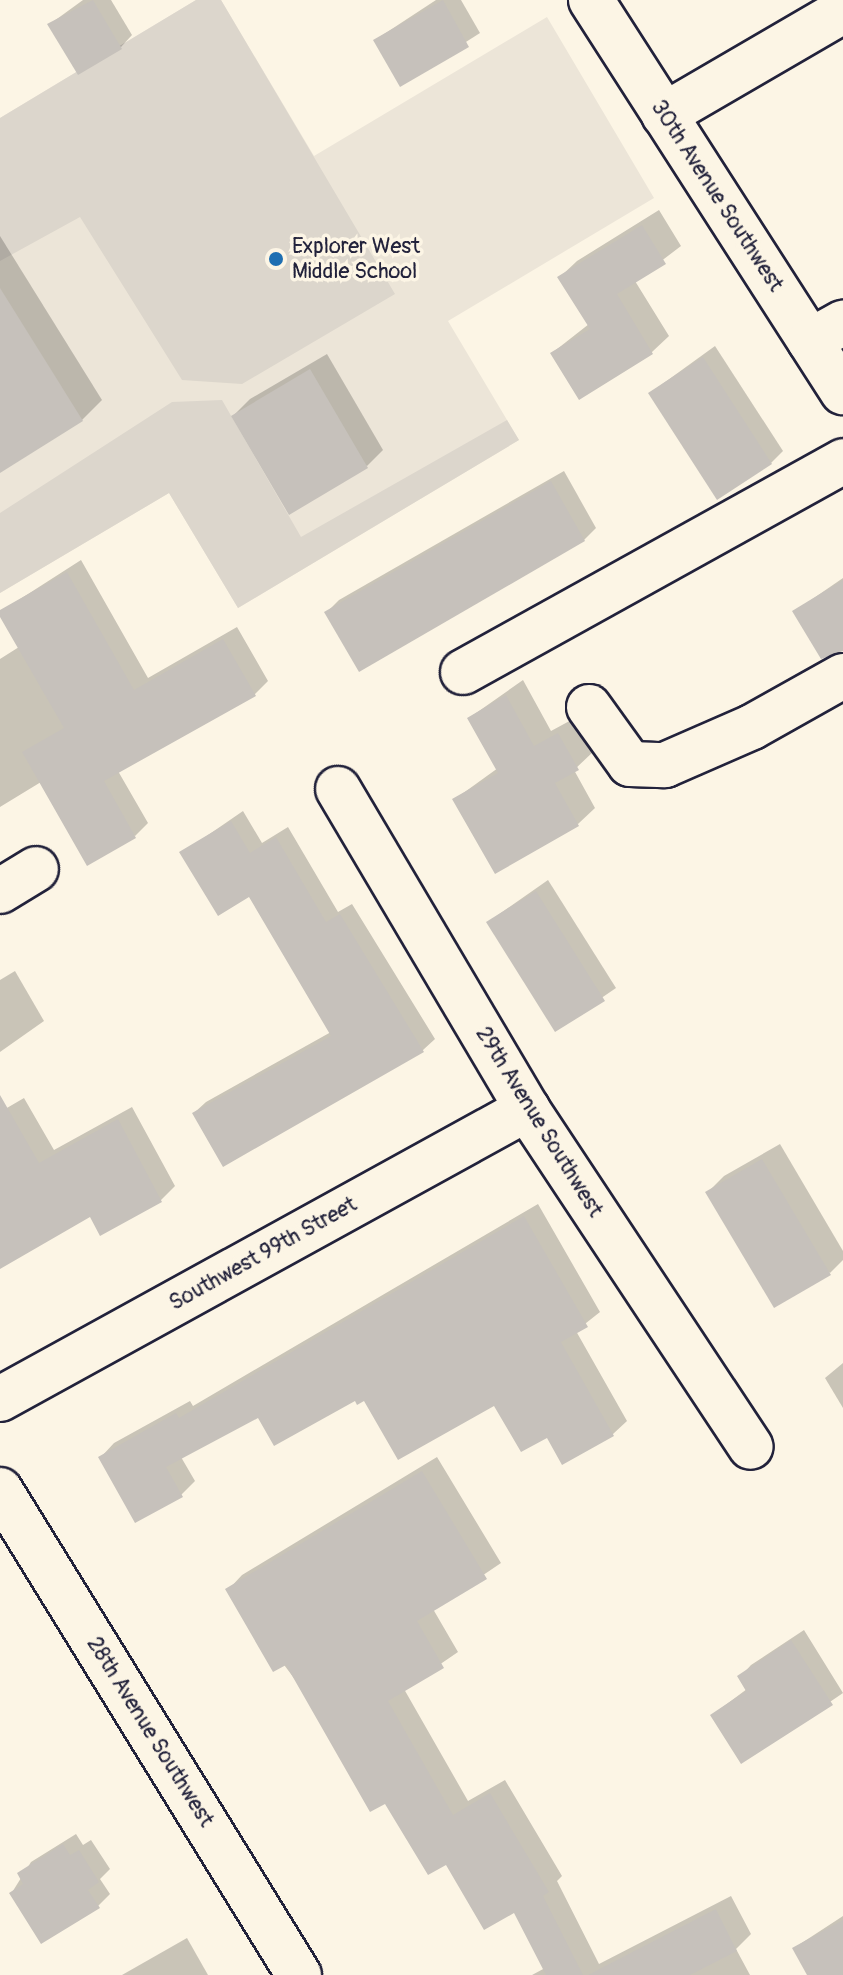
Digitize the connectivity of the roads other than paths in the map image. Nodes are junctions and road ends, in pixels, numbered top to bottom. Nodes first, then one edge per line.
1 (591, 0) edge
2 (843, 11) edge
3 (664, 115) junction
4 (826, 332) edge
5 (843, 392) edge
6 (843, 461) edge
7 (463, 672) dead end
8 (843, 676) edge
9 (589, 707) dead end
10 (338, 789) dead end
11 (527, 1109) junction
12 (0, 1399) edge
13 (751, 1447) dead end
14 (0, 1490) edge
15 (299, 1975) edge

1 - 3 street, 30th Avenue Southwest
2 - 3 street
3 - 4 street, 30th Avenue Southwest
4 - 5 street, 30th Avenue Southwest
6 - 7 street
8 - 9 street
10 - 11 street, 29th Avenue Southwest
11 - 12 street, Southwest 99th Street
11 - 13 street, 29th Avenue Southwest
14 - 15 street, 28th Avenue Southwest

